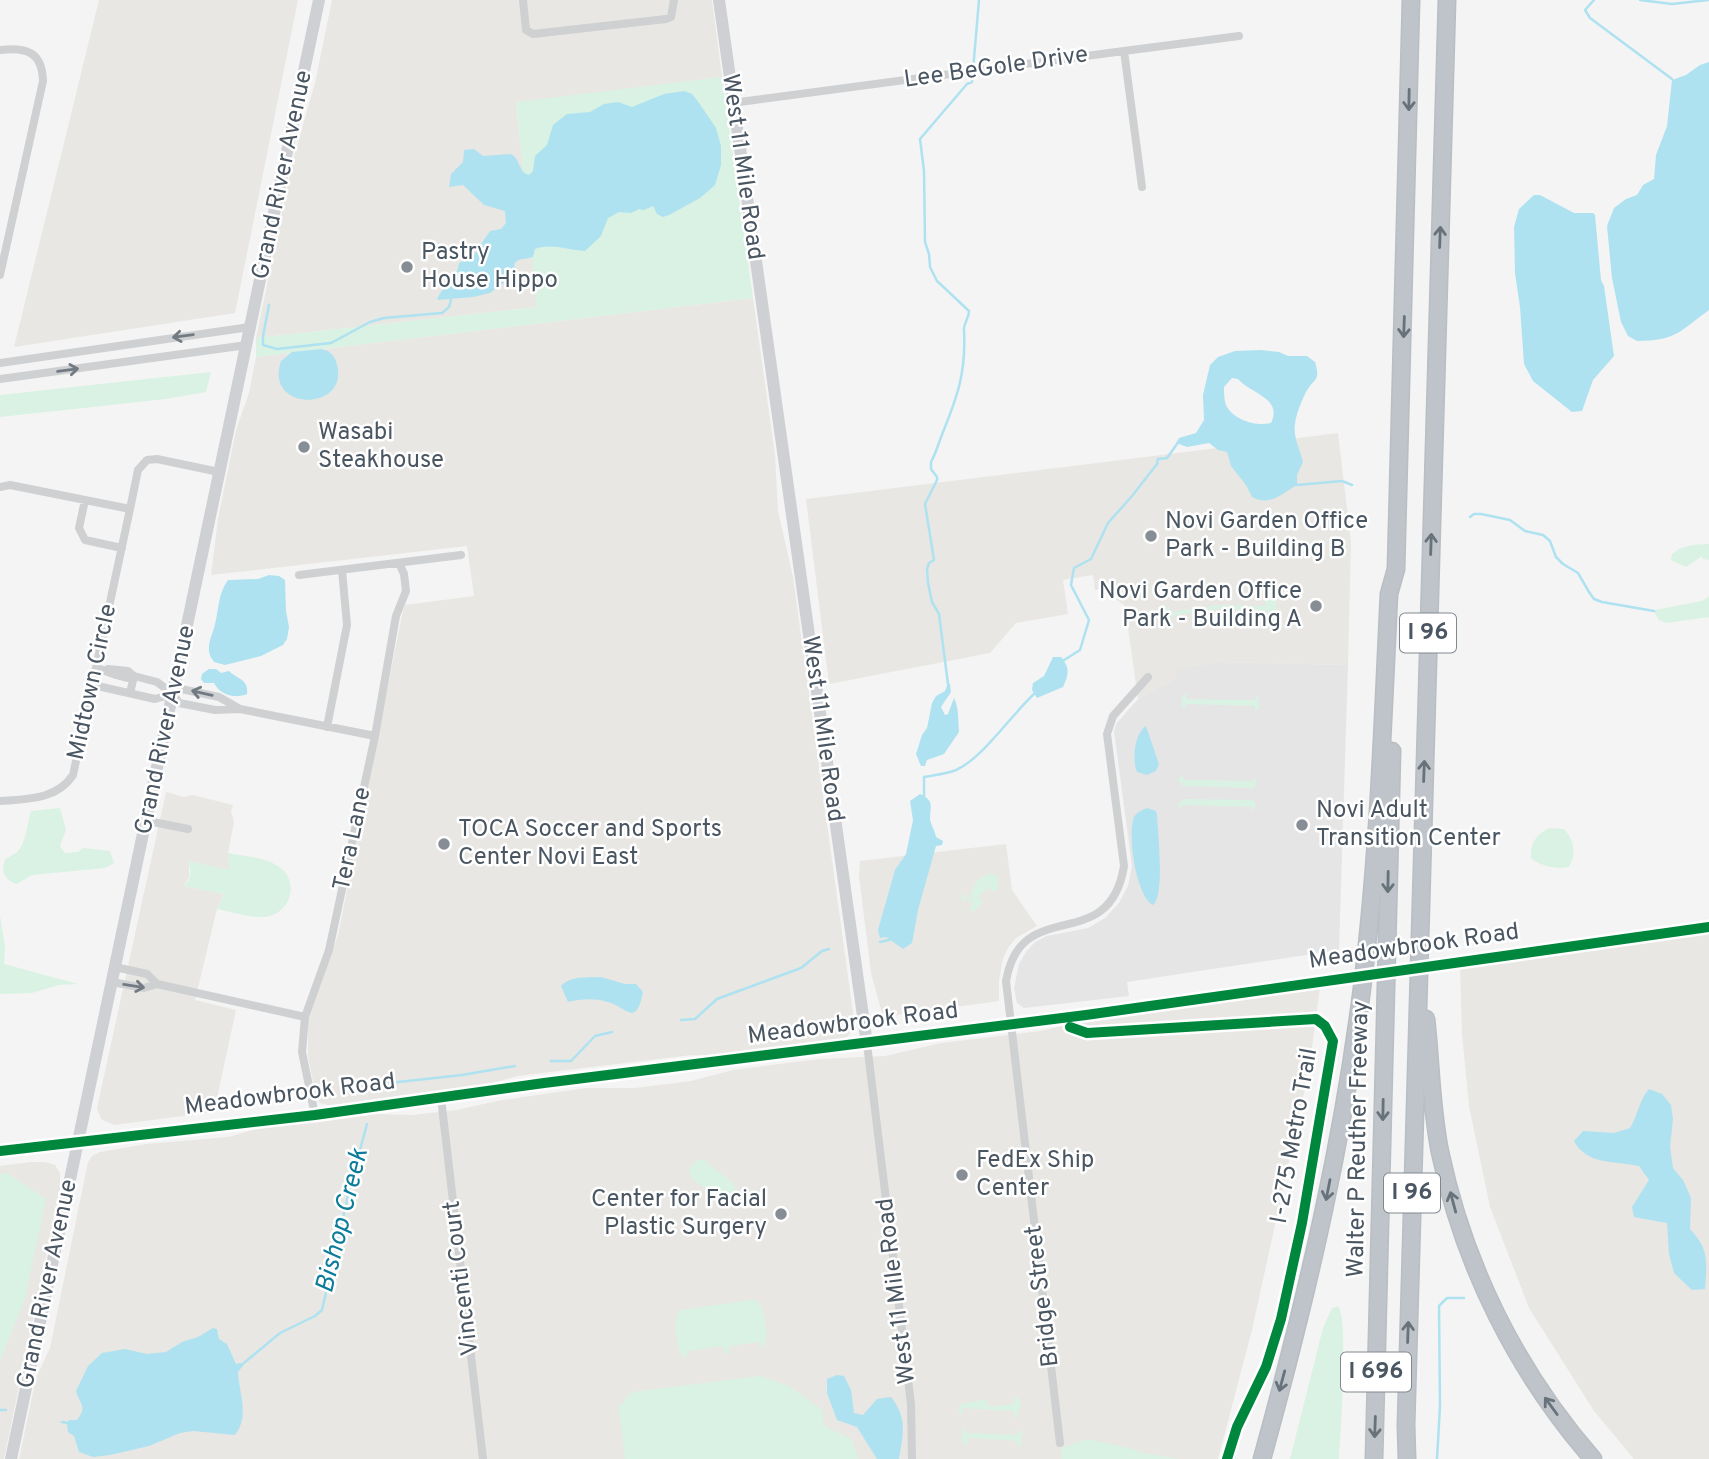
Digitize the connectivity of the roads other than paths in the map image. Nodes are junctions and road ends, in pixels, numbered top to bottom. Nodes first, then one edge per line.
1 (320, 0) edge
2 (523, 0) edge
3 (674, 0) edge
4 (719, 0) edge
5 (1411, 0) edge
6 (1447, 0) edge
7 (1239, 36) dead end
8 (0, 50) edge
9 (1124, 51) junction
10 (732, 103) junction
11 (1142, 187) dead end
12 (0, 275) edge
13 (250, 327) junction
14 (247, 345) junction
15 (0, 363) edge
16 (0, 379) edge
17 (219, 472) junction
18 (0, 487) edge
19 (85, 500) junction
20 (130, 509) junction
21 (122, 548) junction
22 (461, 555) dead end
23 (399, 563) junction
24 (1396, 569) junction
25 (342, 570) junction
26 (299, 575) dead end
27 (100, 668) junction
28 (134, 676) junction
29 (1148, 677) dead end
30 (93, 685) junction
31 (130, 694) junction
32 (176, 699) junction
33 (240, 709) junction
34 (327, 727) junction
35 (375, 736) junction
36 (0, 801) edge
37 (148, 821) junction
38 (188, 829) dead end
39 (1709, 927) edge
40 (1419, 962) junction
41 (115, 967) junction
42 (111, 982) junction
43 (157, 984) junction
44 (304, 1017) junction
45 (1010, 1025) junction
46 (867, 1044) junction
47 (441, 1098) junction
48 (315, 1115) junction
49 (78, 1142) junction
50 (0, 1151) edge
51 (1060, 1443) dead end
52 (11, 1459) edge
53 (483, 1459) edge
54 (912, 1459) edge
55 (1262, 1459) edge
56 (1374, 1459) edge
57 (1405, 1459) edge
58 (1593, 1459) edge

1 - 13 street, Grand River Avenue
2 - 3 street
4 - 10 street, West 11 Mile Road
5 -> 24 highway
40 -> 6 highway, I 96
7 - 9 street
8 - 12 street
9 - 10 street, Lee BeGole Drive
9 - 11 street, Lee BeGole Drive
10 - 46 street, West 11 Mile Road
13 - 14 street, Grand River Avenue
13 -> 15 street
16 -> 14 street
14 - 17 street, Grand River Avenue
17 - 20 street, Midtown Circle
17 - 32 street, Grand River Avenue
18 - 19 street
19 - 20 street
19 - 21 street
20 - 21 street, Midtown Circle
21 - 27 street, Midtown Circle
22 - 23 street
23 - 25 street
23 - 35 street, Tera Lane
24 -> 55 highway
24 -> 56 highway, Walter P Reuther Freeway / I 696
25 - 26 street
25 - 34 street
27 - 28 street
27 - 30 street, Midtown Circle
28 - 31 street
28 - 32 street
29 - 45 street, Bridge Street
30 - 31 street
30 - 36 street, Midtown Circle
31 - 32 street
32 - 33 street
33 -> 32 street
32 - 37 street, Grand River Avenue
33 - 34 street
34 - 35 street
35 - 44 street, Tera Lane
37 - 38 street
37 - 41 street, Grand River Avenue
39 - 45 street, Meadowbrook Road, bridge
57 -> 40 highway, I 96
58 -> 40 highway
41 - 42 street, Grand River Avenue
41 - 43 street
42 -> 43 street
42 - 49 street, Grand River Avenue
43 - 44 street
44 - 48 street, Tera Lane
45 - 46 street, Meadowbrook Road
45 - 51 street, Bridge Street
46 - 47 street, Meadowbrook Road
46 - 54 street, West 11 Mile Road
47 - 48 street, Meadowbrook Road
47 - 53 street, Vincenti Court
48 - 49 street, Meadowbrook Road
49 - 50 street, Meadowbrook Road
49 - 52 street, Grand River Avenue

